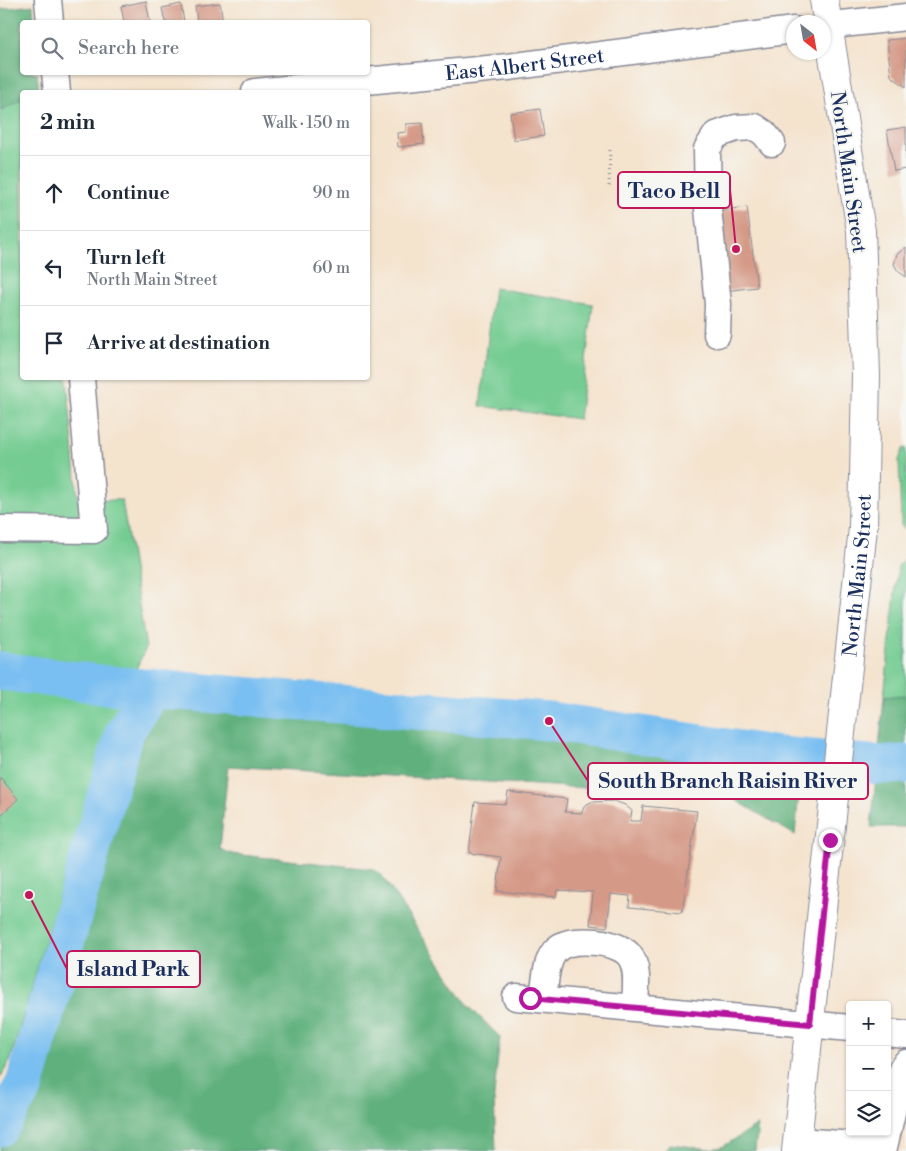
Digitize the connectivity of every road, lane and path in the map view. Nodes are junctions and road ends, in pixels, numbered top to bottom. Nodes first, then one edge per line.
1 (48, 0) edge
2 (899, 11) edge
3 (831, 17) edge
4 (50, 20) edge
5 (786, 31) edge
6 (831, 53) edge
7 (55, 75) edge
8 (57, 90) edge
9 (275, 90) edge
10 (772, 143) dead end
11 (610, 150) dead end
12 (609, 186) dead end
13 (717, 334) dead end
14 (81, 380) edge
15 (0, 529) edge
16 (516, 996) dead end
17 (543, 999) junction
18 (635, 1008) junction
19 (810, 1024) junction
20 (846, 1028) edge
21 (891, 1033) edge
22 (906, 1035) edge
23 (906, 1063) edge
24 (796, 1146) edge
25 (890, 1149) edge

1 - 4 street
2 - 3 street
5 - 9 street, East Albert Street
6 - 19 main road, North Main Street
7 - 8 street
10 - 13 street
11 - 12 path
14 - 15 street
16 - 17 street
17 - 18 street
17 - 18 street
18 - 19 street
19 - 20 street
19 - 24 main road, North Main Street
21 - 22 street
23 - 25 street
24 - 25 street

